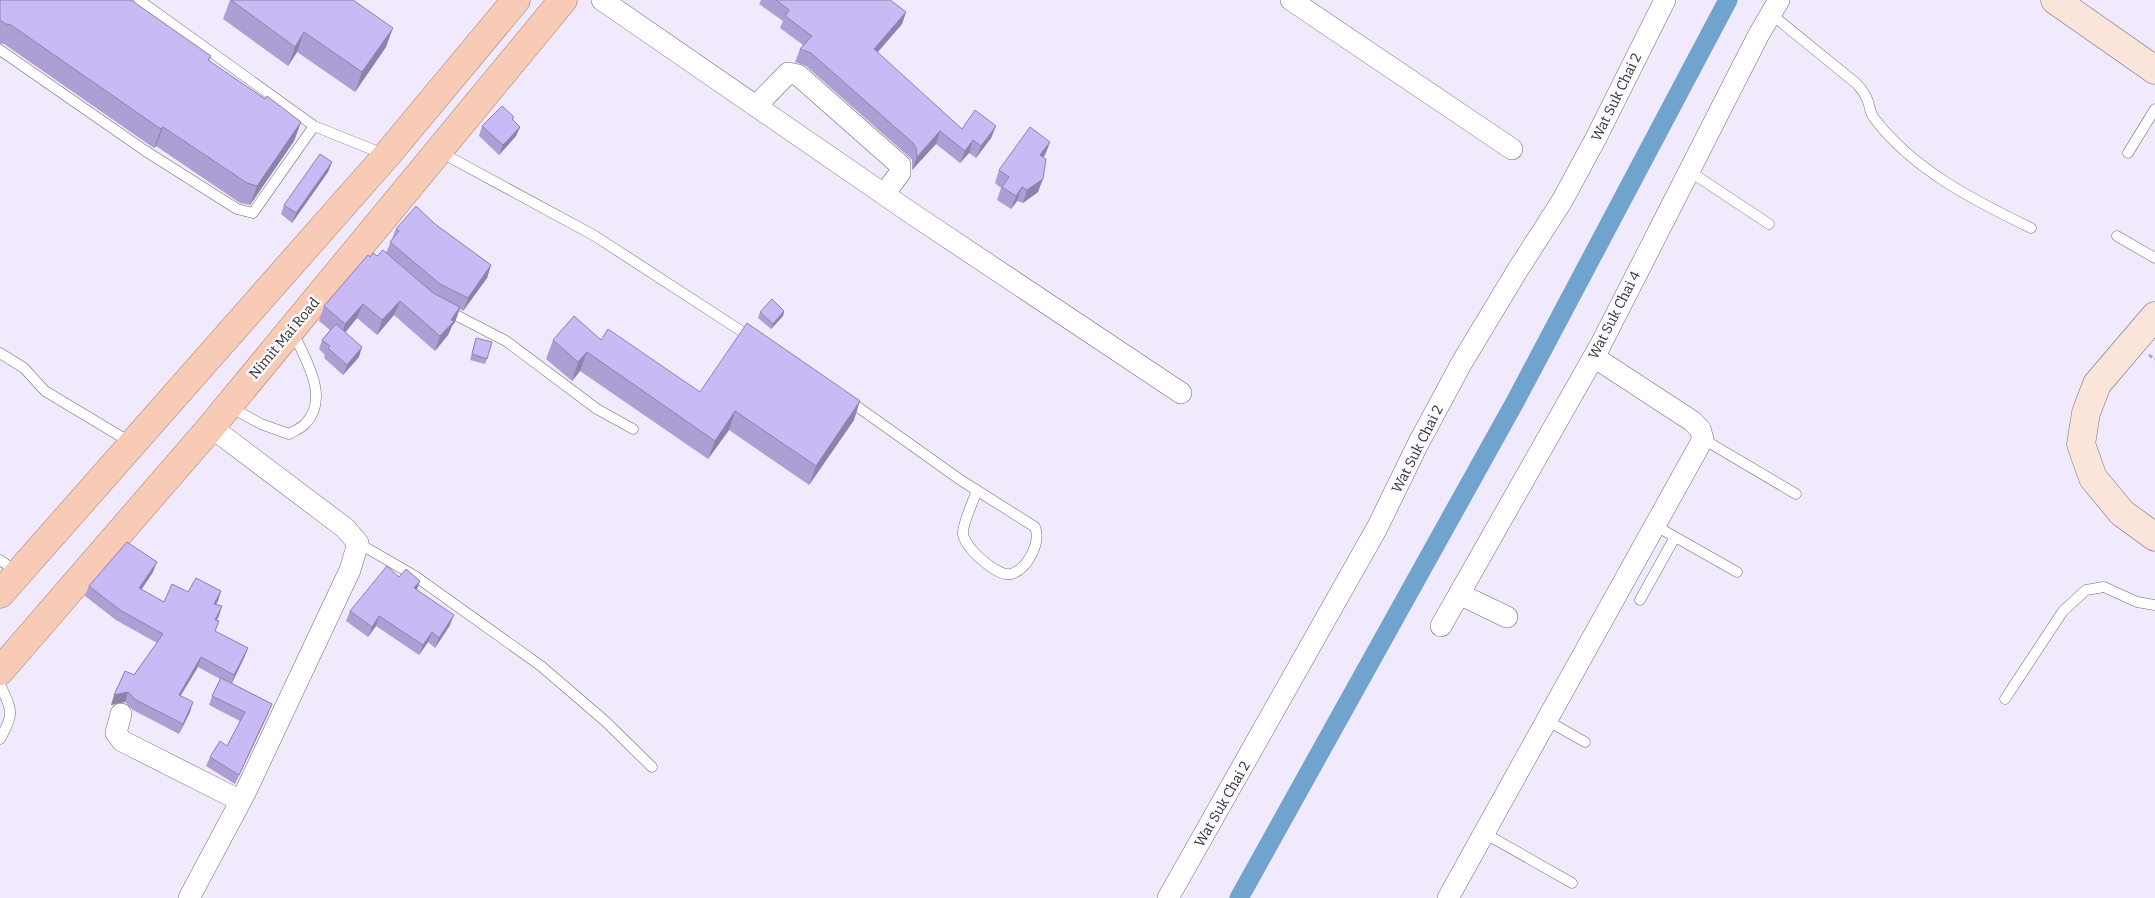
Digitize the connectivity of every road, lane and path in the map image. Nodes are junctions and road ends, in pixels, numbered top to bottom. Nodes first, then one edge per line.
1 (139, 0) edge
2 (516, 0) edge
3 (563, 0) edge
4 (602, 0) edge
5 (1665, 0) edge
6 (2055, 0) edge
7 (1298, 2) edge
8 (1775, 7) edge
9 (0, 50) edge
10 (2155, 70) edge
11 (756, 106) junction
12 (2155, 109) edge
13 (314, 126) junction
14 (1512, 149) dead end
15 (437, 151) junction
16 (2128, 153) dead end
17 (387, 155) junction
18 (1689, 171) junction
19 (884, 194) junction
20 (1769, 224) dead end
21 (2031, 228) dead end
22 (2117, 236) dead end
23 (2155, 258) edge
24 (438, 306) edge
25 (2155, 316) edge
26 (292, 329) junction
27 (759, 342) edge
28 (0, 353) edge
29 (1594, 356) junction
30 (838, 393) edge
31 (1181, 393) dead end
32 (228, 406) junction
33 (211, 427) junction
34 (633, 429) dead end
35 (1703, 439) junction
36 (134, 444) junction
37 (977, 490) junction
38 (1796, 494) dead end
39 (1654, 525) junction
40 (1675, 537) junction
41 (2155, 537) edge
42 (358, 543) junction
43 (9, 567) edge
44 (1737, 572) dead end
45 (0, 594) edge
46 (1459, 594) junction
47 (1640, 600) dead end
48 (2155, 605) edge
49 (1507, 618) dead end
50 (1441, 626) dead end
51 (0, 671) edge
52 (0, 684) edge
53 (2004, 699) dead end
54 (121, 714) dead end
55 (1546, 720) junction
56 (0, 739) edge
57 (1585, 742) dead end
58 (652, 767) dead end
59 (241, 801) junction
60 (1484, 833) junction
61 (1572, 883) dead end
62 (189, 898) edge
63 (1168, 898) edge
64 (1448, 898) edge

1 - 13 lane
2 - 17 main road
3 - 15 main road, Nimit Mai Road
4 - 11 street
5 - 63 street, Wat Suk Chai 2
6 - 10 street
7 - 14 street
8 - 18 street, Wat Suk Chai 4
8 - 21 lane
9 - 13 lane
11 - 19 street
11 - 19 street
12 - 16 lane
13 - 17 lane
15 - 26 main road, Nimit Mai Road
15 - 27 lane
17 - 36 main road
18 - 20 lane
18 - 29 street, Wat Suk Chai 4
19 - 31 street
22 - 23 lane
24 - 34 lane
25 - 41 street
26 - 32 main road, Nimit Mai Road
26 - 32 lane
28 - 36 lane
29 - 35 street
29 - 46 street, Wat Suk Chai 4
30 - 37 lane
32 - 33 main road, Nimit Mai Road
33 - 42 street
33 - 51 main road, Nimit Mai Road
35 - 38 lane
35 - 39 street
36 - 43 main road
37 - 37 lane
39 - 40 lane
39 - 55 street
40 - 44 lane
40 - 47 lane
42 - 58 lane
42 - 59 street
43 - 45 main road
46 - 49 street
46 - 50 street, Wat Suk Chai 4
48 - 53 lane
52 - 56 lane
54 - 59 street
55 - 57 lane
55 - 60 street
59 - 62 street
60 - 61 lane
60 - 64 street

